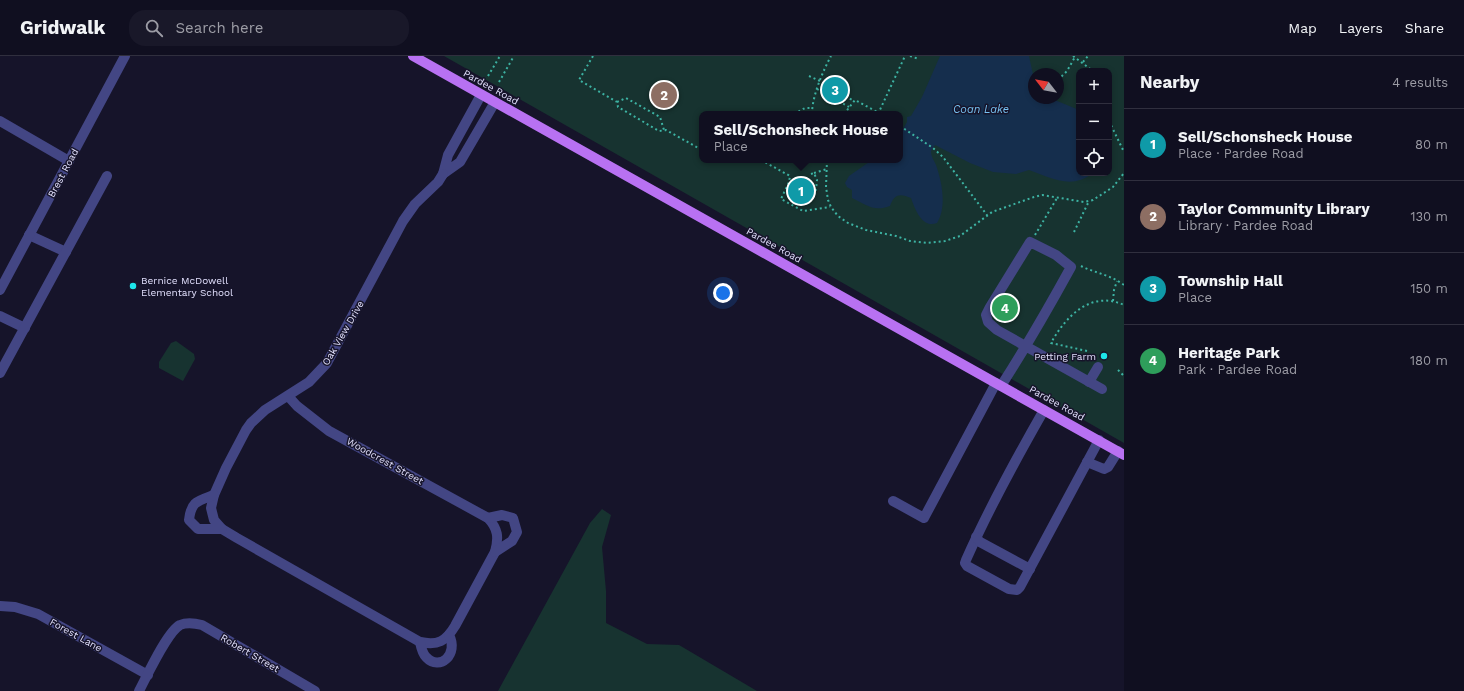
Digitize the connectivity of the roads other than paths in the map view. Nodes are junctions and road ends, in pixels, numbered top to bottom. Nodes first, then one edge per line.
1 (125, 56) edge
2 (413, 56) edge
3 (481, 95) junction
4 (495, 102) junction
5 (0, 121) edge
6 (69, 161) junction
7 (443, 174) junction
8 (106, 176) dead end
9 (29, 235) junction
10 (66, 252) junction
11 (4, 270) edge
12 (0, 290) edge
13 (0, 316) edge
14 (25, 328) junction
15 (1025, 346) junction
16 (1098, 367) dead end
17 (0, 372) edge
18 (1089, 382) junction
19 (999, 385) junction
20 (1102, 390) dead end
21 (288, 396) junction
22 (1044, 410) junction
23 (1099, 440) junction
24 (1121, 453) edge
25 (1087, 462) junction
26 (214, 495) junction
27 (893, 501) dead end
28 (488, 518) junction
29 (222, 529) junction
30 (976, 536) junction
31 (495, 552) junction
32 (1030, 569) junction
33 (0, 606) edge
34 (449, 635) junction
35 (420, 642) junction
36 (148, 675) junction
37 (139, 691) edge
38 (315, 691) edge

1 - 6 street, Brest Road
2 - 3 main road, Pardee Road
3 - 4 main road, Pardee Road
3 - 7 street, Oak View Drive
4 - 7 street, Oak View Drive
4 - 19 main road, Pardee Road
5 - 6 street
6 - 9 street, Brest Road
7 - 21 street, Oak View Drive
8 - 10 street
9 - 10 street
9 - 11 street, Brest Road
10 - 14 street
11 - 12 street, Brest Road
13 - 14 street
14 - 17 street
15 - 15 street
15 - 18 street
15 - 19 street
16 - 18 street
18 - 20 street
19 - 22 main road, Pardee Road
19 - 27 street
21 - 26 street, Oak View Drive
21 - 28 street, Woodcrest Street
22 - 23 main road, Pardee Road
22 - 30 street
23 - 24 main road, Pardee Road
23 - 25 street
24 - 25 street
25 - 32 street
26 - 29 street, Oak View Drive
26 - 29 street, Oak View Drive
28 - 31 street
28 - 31 street
29 - 35 street, Oak View Drive
30 - 32 street
30 - 32 street
31 - 34 street
33 - 36 street, Forest Lane
34 - 35 street, Oak View Drive
34 - 35 street
36 - 37 street
36 - 38 street, Robert Street

